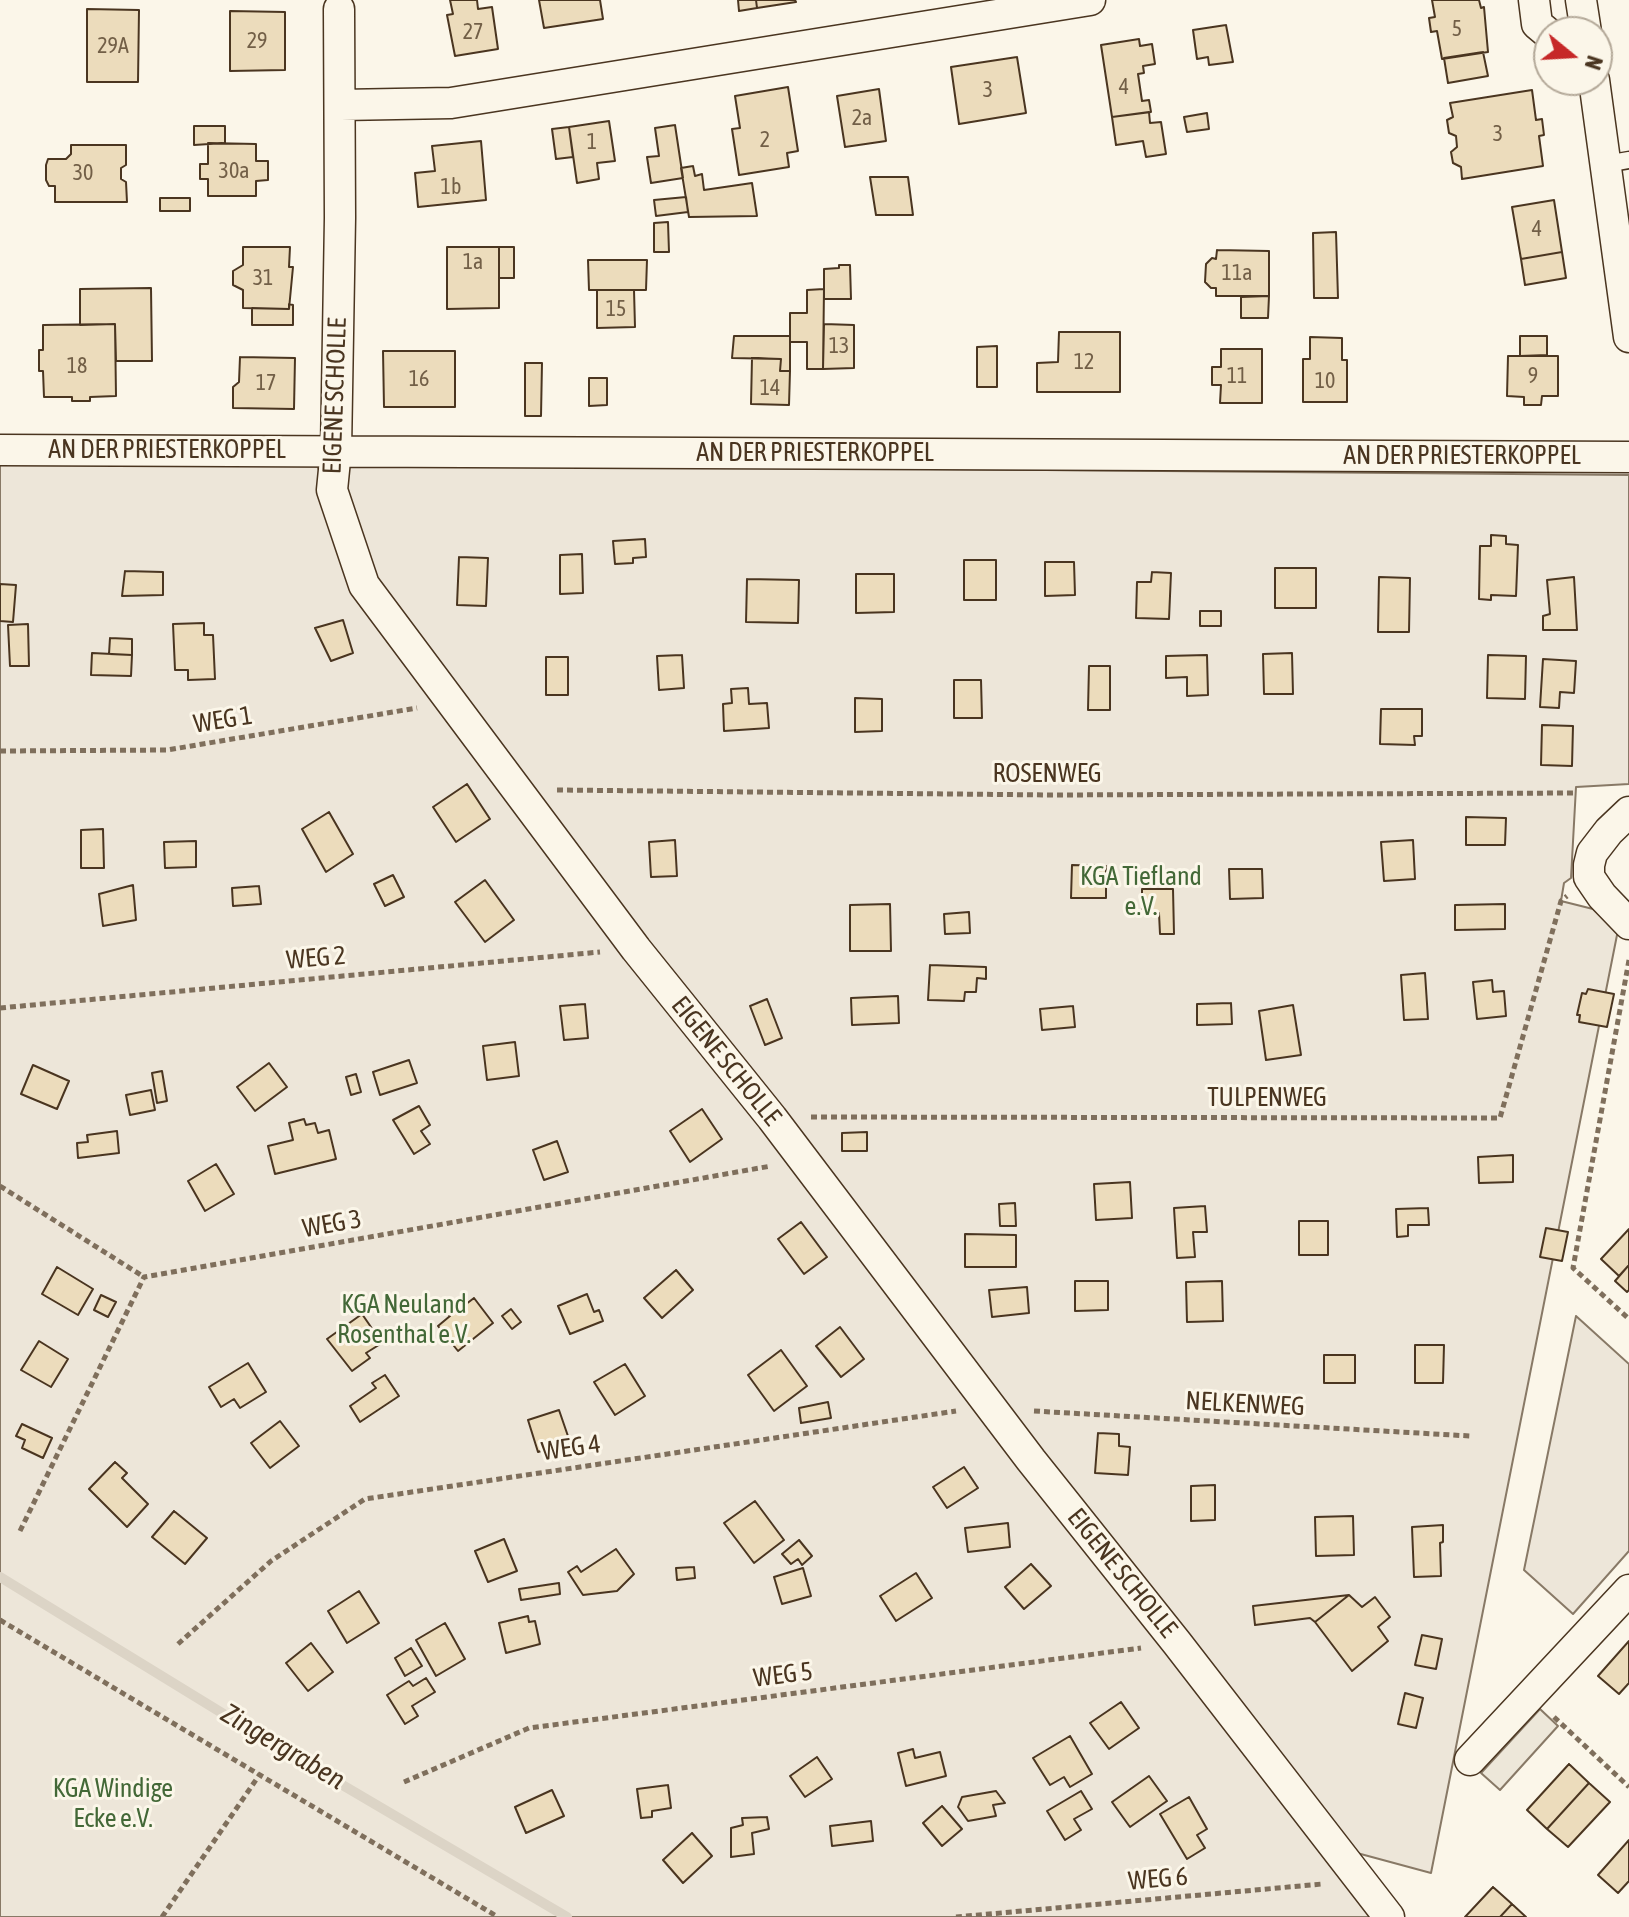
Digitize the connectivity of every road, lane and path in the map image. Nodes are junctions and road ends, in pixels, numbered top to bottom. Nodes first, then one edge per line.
1 (1090, 0) edge
2 (339, 9) dead end
3 (1599, 96) edge
4 (341, 105) junction
5 (1618, 162) edge
6 (1629, 337) edge
7 (0, 450) edge
8 (336, 450) junction
9 (1629, 457) edge
10 (450, 702) junction
11 (0, 751) edge
12 (519, 791) junction
13 (1576, 793) dead end
14 (1629, 812) edge
15 (1589, 877) junction
16 (1629, 924) edge
17 (636, 949) junction
18 (1629, 960) edge
19 (0, 1008) edge
20 (772, 1118) junction
21 (805, 1160) junction
22 (0, 1186) edge
23 (144, 1277) junction
24 (1629, 1319) edge
25 (1006, 1410) junction
26 (1470, 1436) dead end
27 (20, 1531) dead end
28 (1629, 1590) edge
29 (0, 1620) edge
30 (1177, 1643) junction
31 (178, 1644) dead end
32 (1530, 1695) junction
33 (1470, 1760) dead end
34 (260, 1774) junction
35 (404, 1782) dead end
36 (1629, 1787) edge
37 (1363, 1881) junction
38 (162, 1917) edge
39 (498, 1917) edge
40 (956, 1917) edge
41 (1389, 1917) edge

1 - 4 street
2 - 4 street, EIGENE SCHOLLE
3 - 5 street
4 - 8 street, EIGENE SCHOLLE
5 - 6 street
7 - 8 street, AN DER PRIESTERKOPPEL
8 - 9 street, AN DER PRIESTERKOPPEL
8 - 10 street, EIGENE SCHOLLE
10 - 11 path, WEG 1
10 - 12 street, EIGENE SCHOLLE
12 - 13 path, ROSENWEG
12 - 17 street, EIGENE SCHOLLE
14 - 15 street
15 - 16 street
15 - 20 path, TULPENWEG
17 - 19 path, WEG 2
17 - 20 street, EIGENE SCHOLLE
18 - 24 path
20 - 21 street, EIGENE SCHOLLE
21 - 23 path, WEG 3
21 - 25 street, EIGENE SCHOLLE
22 - 23 path
23 - 27 path
25 - 26 path, NELKENWEG
25 - 30 street, EIGENE SCHOLLE
25 - 31 path, WEG 4
28 - 32 street
29 - 34 path
30 - 35 path, WEG 5
30 - 37 street, EIGENE SCHOLLE
32 - 33 street
32 - 36 path
34 - 38 path
34 - 39 path
37 - 40 path, WEG 6
37 - 41 street, EIGENE SCHOLLE

